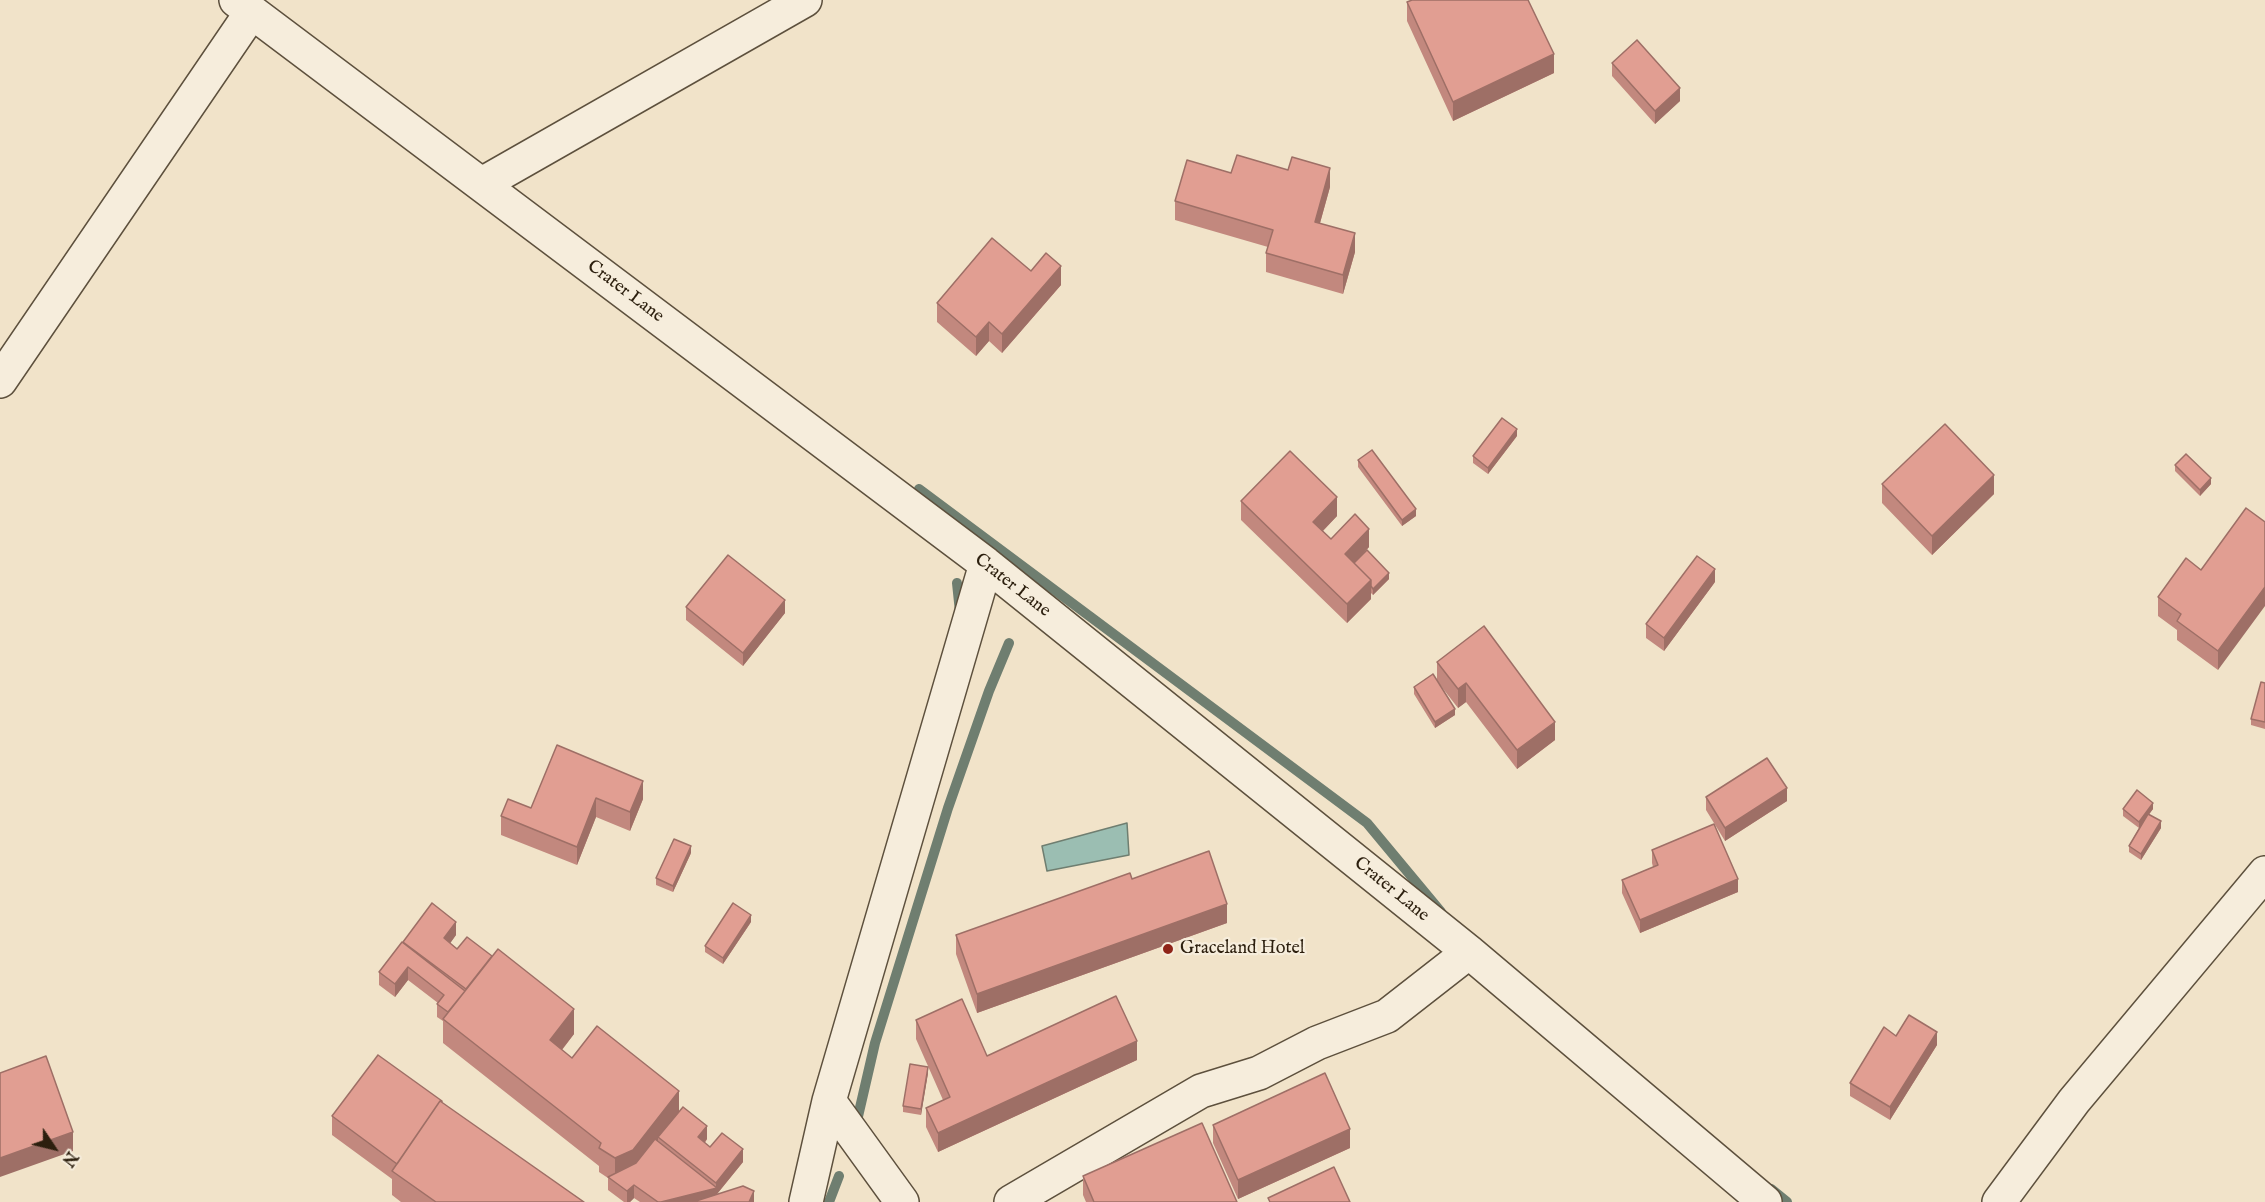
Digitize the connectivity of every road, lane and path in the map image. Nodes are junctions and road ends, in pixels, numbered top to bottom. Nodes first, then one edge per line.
1 (805, 0) edge
2 (243, 6) edge
3 (482, 184) junction
4 (0, 381) edge
5 (986, 564) junction
6 (2265, 873) edge
7 (1469, 952) junction
8 (829, 1101) junction
9 (806, 1202) edge
10 (902, 1202) edge
11 (1011, 1202) edge
12 (1765, 1202) edge
13 (1999, 1202) edge

1 - 3 street
2 - 3 street, Crater Lane
2 - 4 street
3 - 5 street, Crater Lane
5 - 7 street, Crater Lane
5 - 8 street
6 - 13 street
7 - 11 street
7 - 12 street, Crater Lane
8 - 9 street
8 - 10 street

